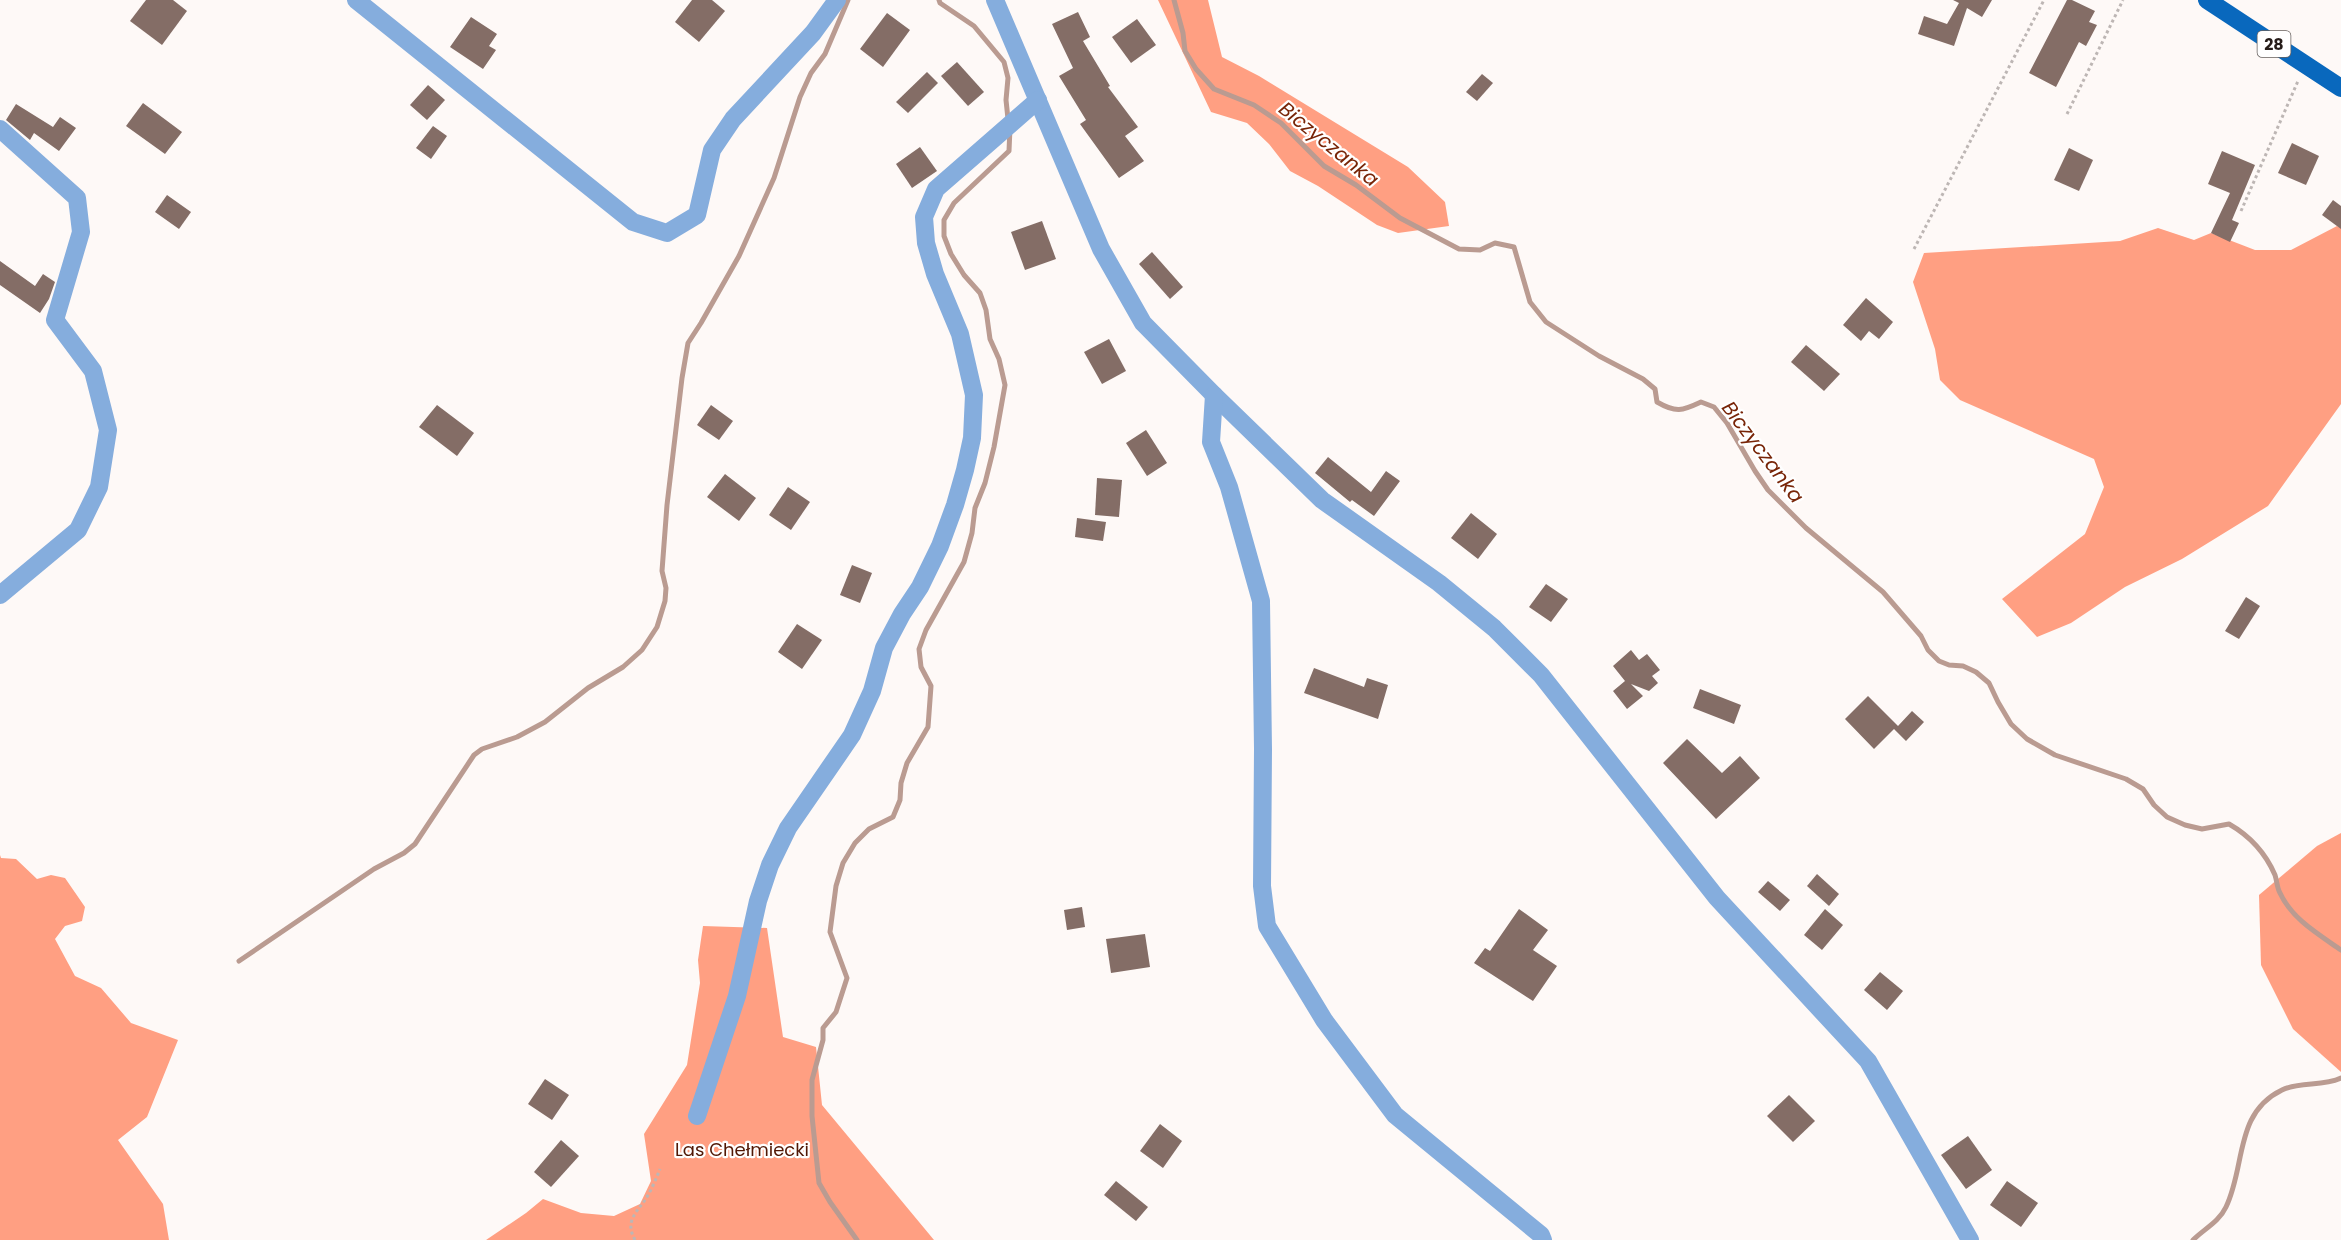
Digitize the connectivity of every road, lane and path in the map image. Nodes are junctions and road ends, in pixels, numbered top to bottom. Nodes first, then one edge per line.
1 (356, 0) edge
2 (837, 0) edge
3 (995, 0) edge
4 (2044, 0) edge
5 (2123, 0) edge
6 (2207, 0) edge
7 (2305, 64) junction
8 (2341, 88) edge
9 (1038, 100) junction
10 (2067, 114) dead end
11 (0, 129) edge
12 (2241, 211) dead end
13 (1914, 249) dead end
14 (1214, 396) junction
15 (0, 595) edge
16 (697, 1116) dead end
17 (660, 1168) dead end
18 (635, 1240) edge
19 (1543, 1240) edge
20 (1970, 1240) edge

1 - 2 street
3 - 9 street
4 - 13 path
5 - 10 path
6 - 7 main road, 28
7 - 8 main road, 28
7 - 12 path
9 - 14 street
9 - 16 street
11 - 15 street
14 - 19 street
14 - 20 street
17 - 18 path

